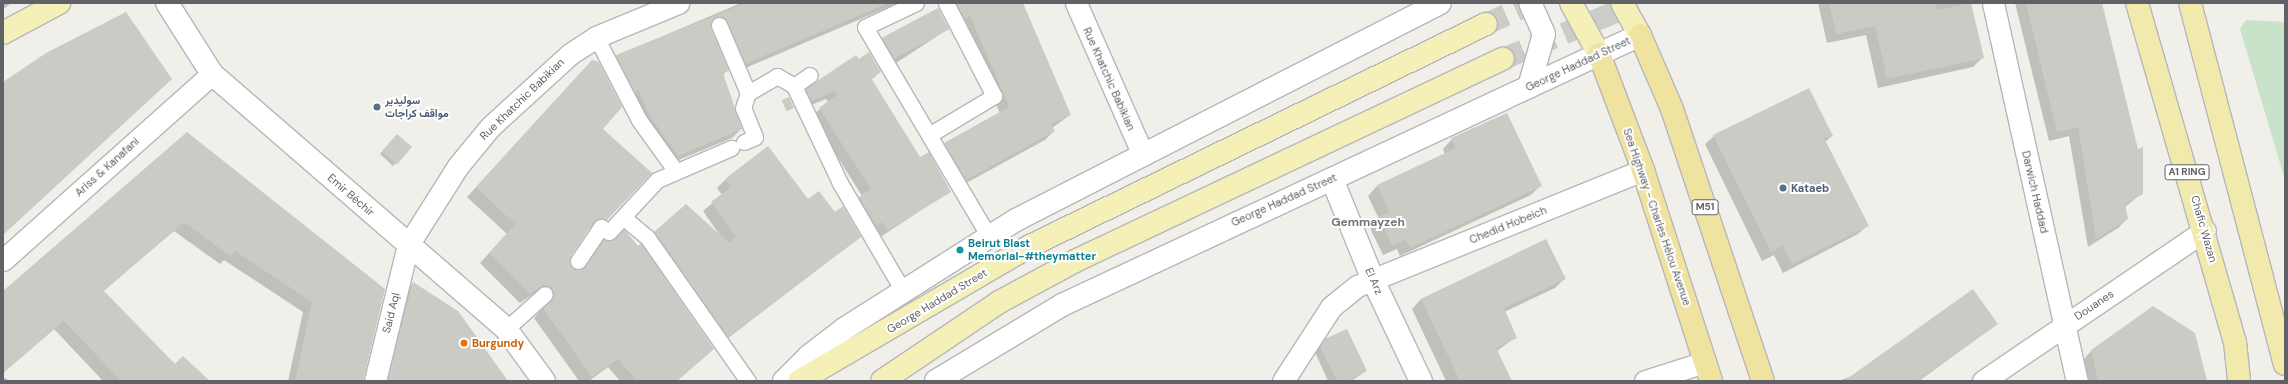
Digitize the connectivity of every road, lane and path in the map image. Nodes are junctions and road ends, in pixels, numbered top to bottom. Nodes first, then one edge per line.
1 (59, 3) edge
2 (166, 3) edge
3 (678, 3) edge
4 (916, 3) edge
5 (946, 3) edge
6 (1076, 3) edge
7 (1440, 3) edge
8 (1530, 3) edge
9 (1571, 3) edge
10 (1622, 3) edge
11 (1993, 3) edge
12 (2137, 3) edge
13 (2190, 3) edge
14 (1486, 24) tunnel mouth
15 (719, 25) dead end
16 (3, 33) edge
17 (1640, 35) junction
18 (596, 37) junction
19 (1599, 54) junction
20 (1503, 59) tunnel mouth
21 (212, 74) junction
22 (810, 75) dead end
23 (794, 86) junction
24 (1529, 88) junction
25 (748, 92) junction
26 (929, 135) junction
27 (1143, 155) junction
28 (675, 170) junction
29 (1642, 170) junction
30 (1332, 178) junction
31 (623, 218) junction
32 (2205, 230) junction
33 (989, 237) junction
34 (408, 245) junction
35 (3, 260) edge
36 (578, 261) dead end
37 (1373, 280) junction
38 (902, 289) junction
39 (545, 294) dead end
40 (2064, 325) junction
41 (506, 329) junction
42 (2285, 364) edge
43 (1708, 372) edge
44 (948, 378) edge
45 (375, 381) edge
46 (544, 381) edge
47 (748, 381) edge
48 (784, 381) edge
49 (799, 381) edge
50 (882, 381) edge
51 (1283, 381) edge
52 (1421, 381) edge
53 (1644, 381) edge
54 (1764, 381) edge
55 (1983, 381) edge
56 (2077, 381) edge
57 (2239, 381) edge

1 - 16 main road
2 - 21 main road, Emir Béchir
3 - 18 street, Rue Khatchic Babikian
4 - 26 street
5 - 26 street
6 - 27 street, Rue Khatchic Babikian
7 - 27 main road
8 - 24 main road
9 - 19 main road
10 - 17 main road
11 - 40 street, Darwich Haddad
12 - 32 highway, Chafic Wazan / A1 RING
13 - 42 highway
14 - 49 main road, George Haddad Street
15 - 25 street
17 - 19 main road, George Haddad Street
17 - 54 highway, M51
18 - 28 street
18 - 34 street, Rue Khatchic Babikian
19 - 24 main road, George Haddad Street
19 - 29 highway, Sea Highway - Charles Hélou Avenue
20 - 50 main road
21 - 34 main road, Emir Béchir
21 - 35 street, Ariss & Kanafani
22 - 23 street
23 - 25 street
23 - 38 street
24 - 30 main road, George Haddad Street
25 - 28 street
26 - 33 street
27 - 33 main road
28 - 31 street
29 - 37 street, Chedid Hobeich
29 - 43 highway, Sea Highway - Charles Hélou Avenue
30 - 37 main road, El Arz
30 - 44 main road, George Haddad Street
31 - 36 street
31 - 47 street
32 - 40 street, Douanes
32 - 57 highway, Chafic Wazan / A1 RING
33 - 38 main road
34 - 41 main road, Emir Béchir
34 - 45 street, Said Aql
37 - 51 street, Chedid Hobeich
37 - 52 main road, El Arz
38 - 48 main road
39 - 41 street
40 - 55 street, Douanes
40 - 56 street, Darwich Haddad
41 - 46 main road, Emir Béchir
43 - 53 street

